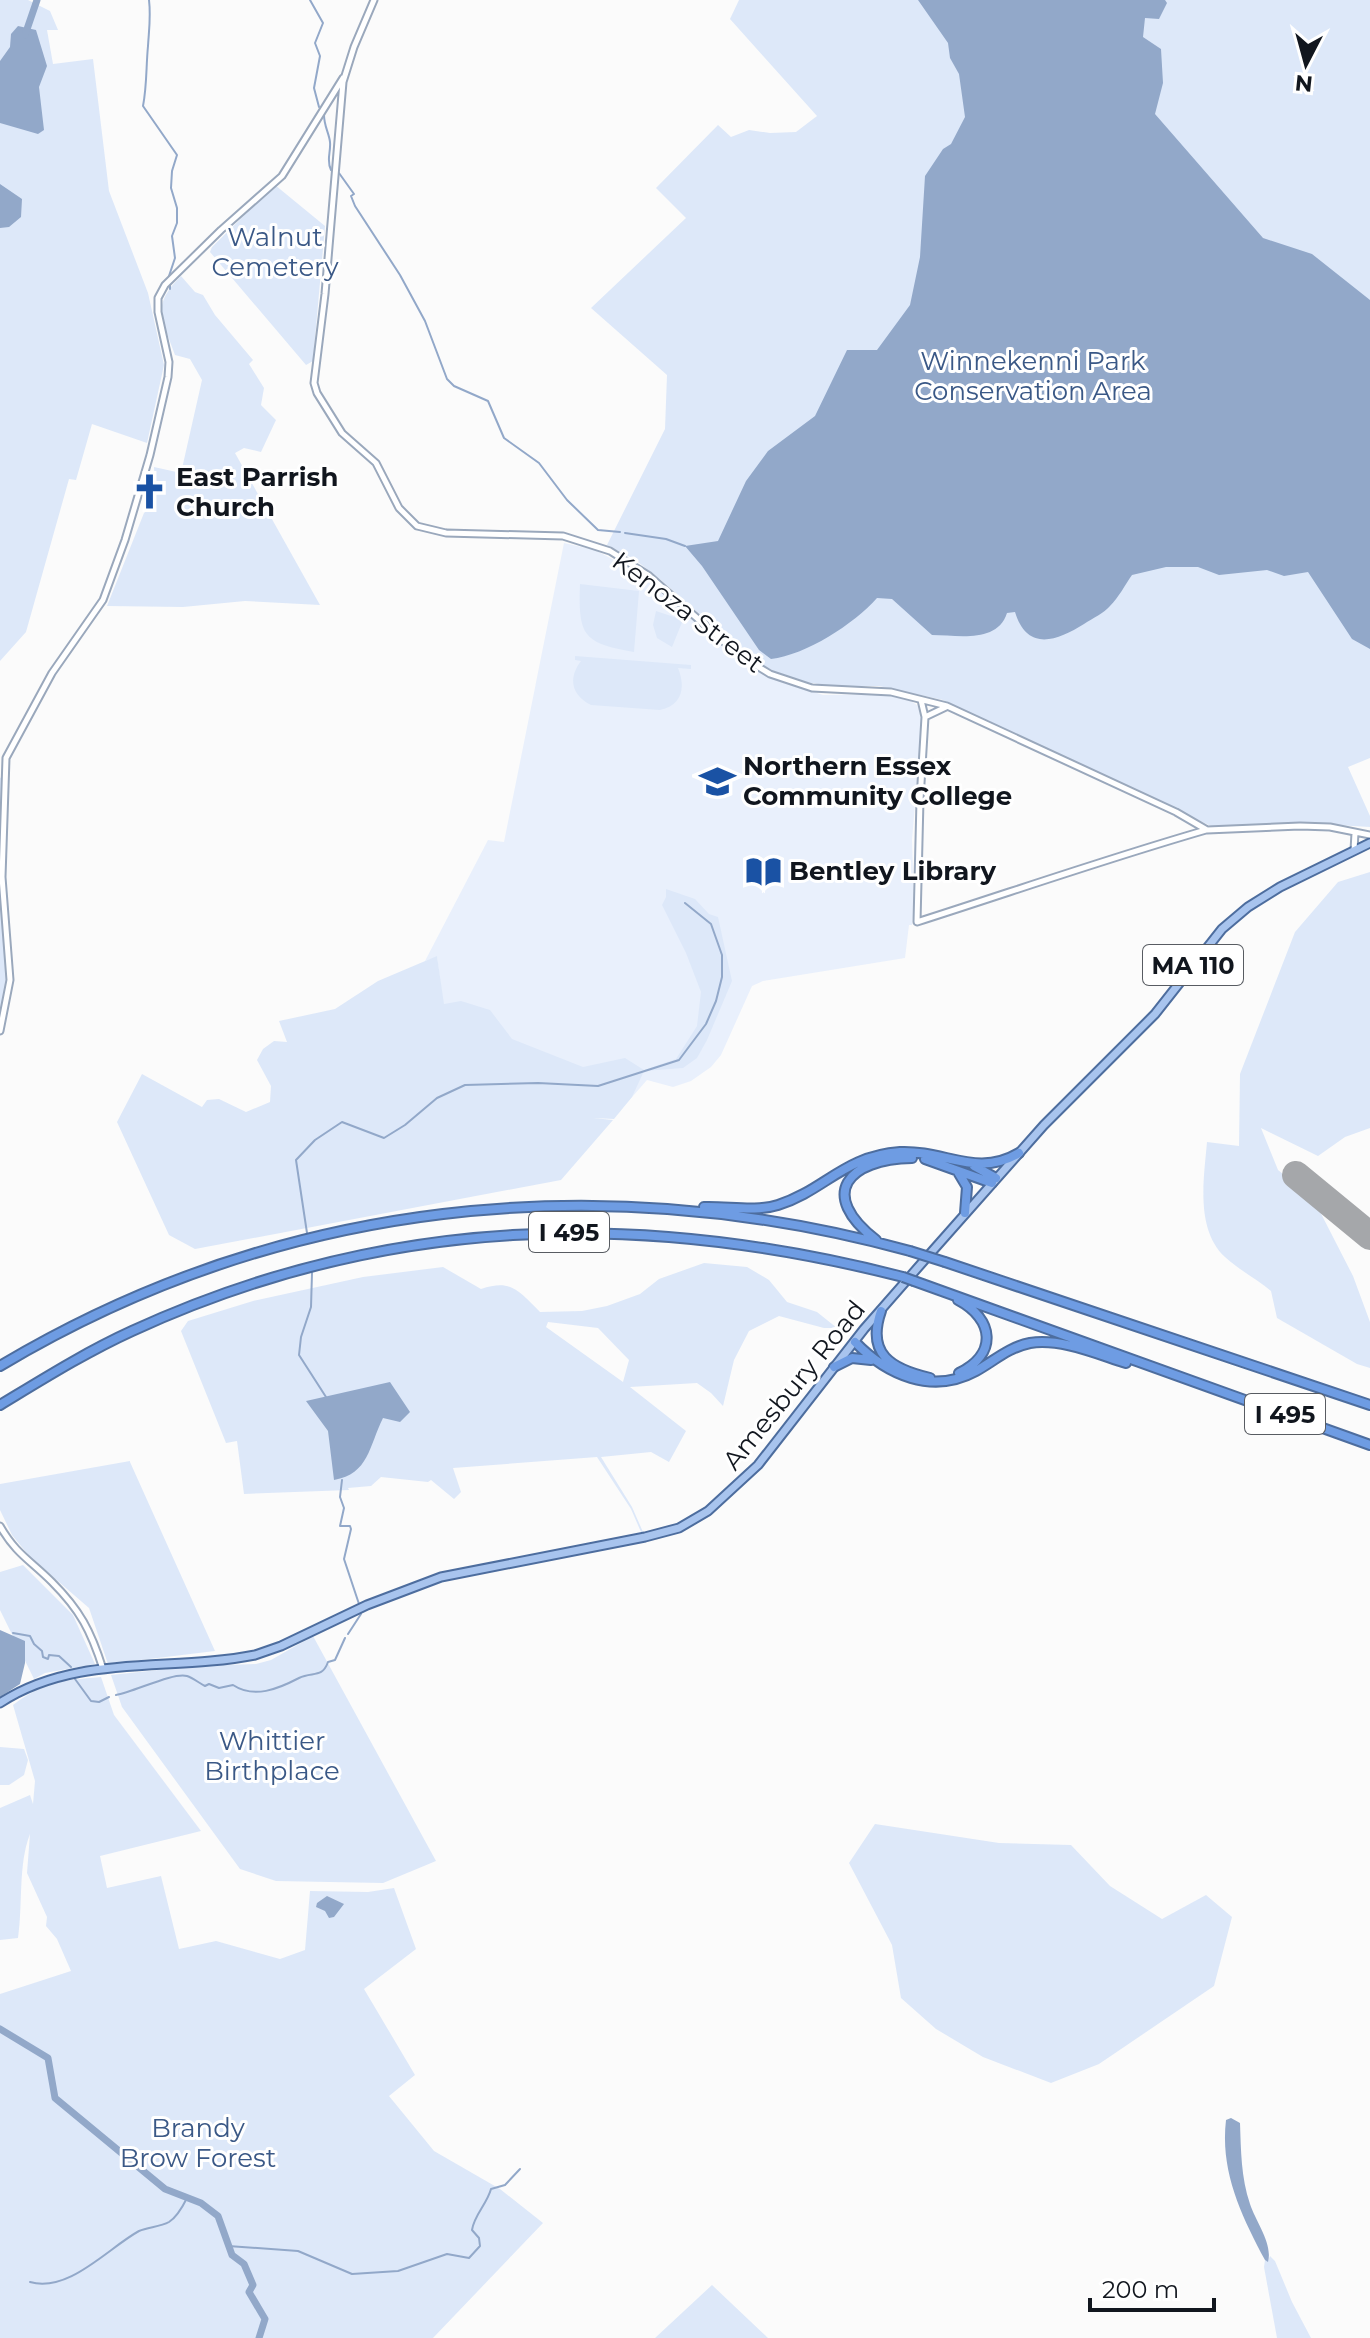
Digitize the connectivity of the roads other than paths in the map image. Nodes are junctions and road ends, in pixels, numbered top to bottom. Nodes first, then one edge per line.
1 (374, 0) edge
2 (345, 73) junction
3 (921, 699) junction
4 (947, 706) junction
5 (925, 717) junction
6 (1207, 830) junction
7 (1355, 833) junction
8 (1370, 835) edge
9 (1370, 843) edge
10 (1354, 850) junction
11 (0, 1031) edge
12 (1019, 1153) junction
13 (966, 1162) junction
14 (955, 1169) junction
15 (994, 1180) junction
16 (676, 1208) junction
17 (965, 1213) junction
18 (881, 1243) junction
19 (936, 1288) junction
20 (881, 1311) junction
21 (855, 1342) junction
22 (878, 1348) junction
23 (875, 1361) junction
24 (0, 1366) edge
25 (834, 1367) junction
26 (1199, 1383) junction
27 (0, 1405) edge
28 (1370, 1405) edge
29 (1370, 1445) edge
30 (0, 1526) edge
31 (103, 1669) junction
32 (0, 1703) edge

1 - 2 street, Kenoza Street
2 - 3 street, Kenoza Street
2 - 11 street
3 - 4 street, Kenoza Street
3 - 5 street
4 - 5 street
4 - 6 street, Kenoza Street
5 - 6 street
6 - 7 street
7 - 8 street
7 - 10 street
9 - 10 main road, Amesbury Road / MA 110
10 - 12 main road, Amesbury Road / MA 110
12 - 13 highway
12 - 15 main road, Amesbury Road / MA 110
13 - 15 highway
13 - 16 highway
14 - 15 highway
14 - 17 highway
14 - 18 highway
15 - 17 main road, Amesbury Road / MA 110
16 - 18 highway, I 495
16 - 24 highway, I 495
17 - 20 main road, Amesbury Road / MA 110
18 - 28 highway, I 495, bridge
19 - 22 highway
19 - 26 highway, I 495
19 - 27 highway, I 495, bridge
20 - 21 main road, Amesbury Road / MA 110
20 - 22 highway
21 - 22 highway
21 - 23 highway
21 - 25 main road, Amesbury Road / MA 110
23 - 25 highway
23 - 26 highway
25 - 31 main road, Amesbury Road / MA 110
26 - 29 highway, I 495
30 - 31 street
31 - 32 main road, Amesbury Road / MA 110

